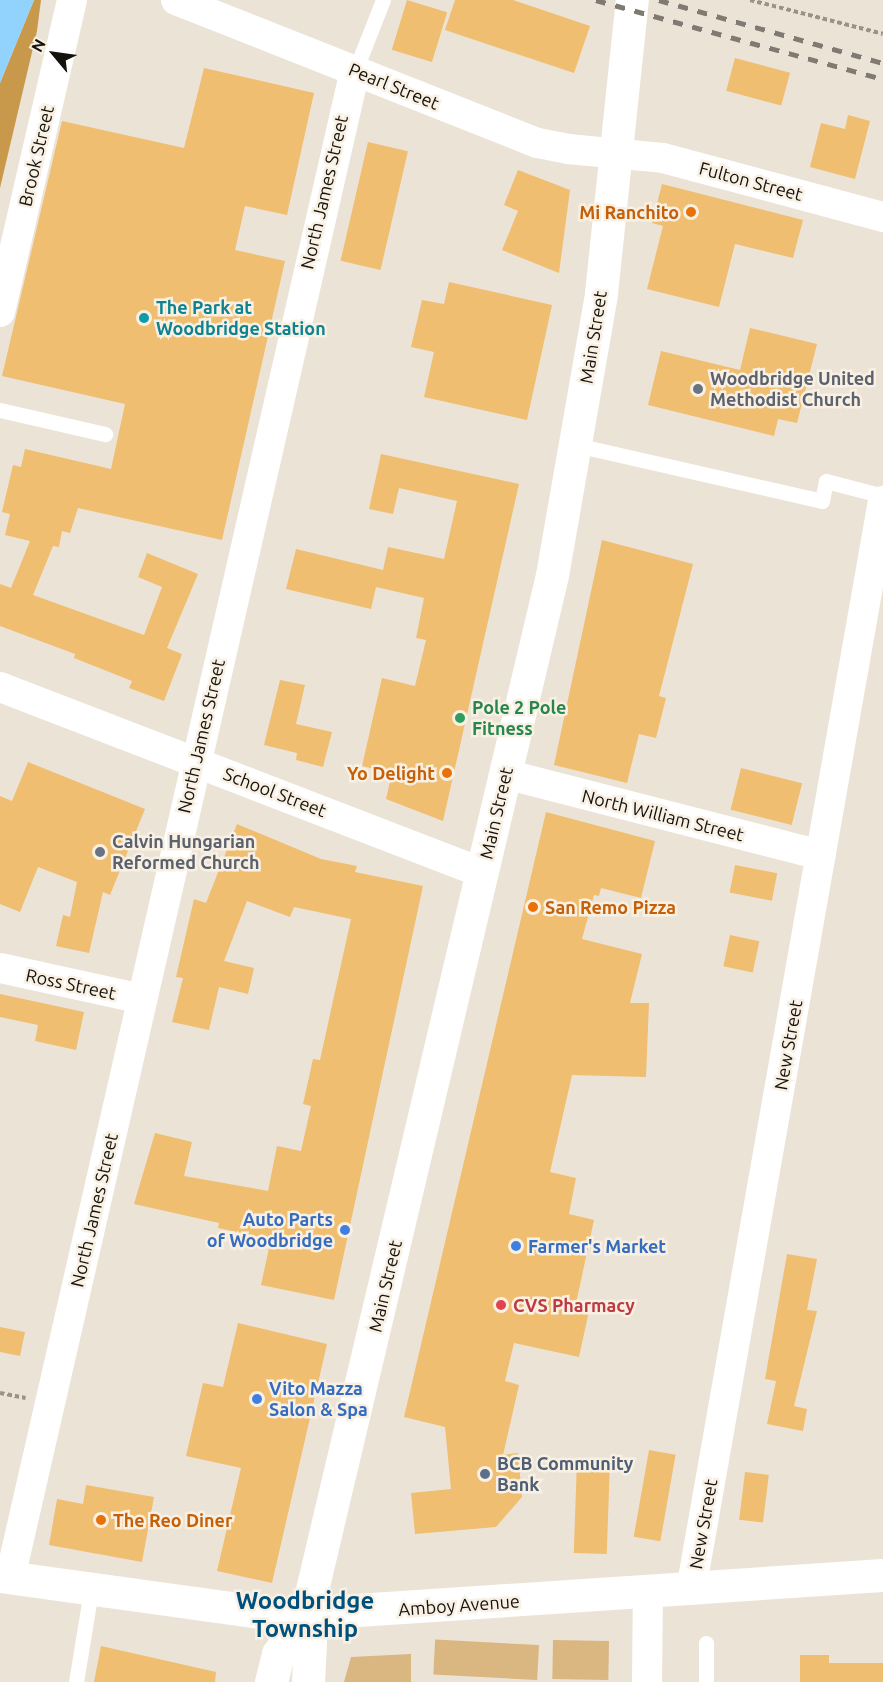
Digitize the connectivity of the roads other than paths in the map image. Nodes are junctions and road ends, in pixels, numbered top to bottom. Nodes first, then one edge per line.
1 (72, 0) edge
2 (176, 0) edge
3 (382, 0) edge
4 (632, 0) edge
5 (355, 71) junction
6 (617, 153) junction
7 (883, 217) edge
8 (0, 312) edge
9 (0, 410) edge
10 (105, 434) dead end
11 (576, 445) junction
12 (883, 496) edge
13 (883, 501) edge
14 (0, 687) edge
15 (195, 760) junction
16 (505, 774) junction
17 (821, 855) junction
18 (483, 873) junction
19 (0, 968) edge
20 (142, 999) junction
21 (883, 1575) edge
22 (5, 1577) edge
23 (91, 1590) junction
24 (691, 1590) junction
25 (648, 1593) junction
26 (306, 1615) junction
27 (706, 1643) dead end
28 (76, 1682) edge
29 (271, 1682) edge
30 (308, 1682) edge
31 (647, 1682) edge
32 (706, 1682) edge

1 - 8 street, Brook Street
2 - 5 street, Pearl Street
3 - 5 lane
4 - 6 main road, Main Street
5 - 6 street, Pearl Street
5 - 15 street, North James Street
6 - 7 street, Fulton Street
6 - 11 main road, Main Street
9 - 10 lane
11 - 12 lane
11 - 16 main road, Main Street
13 - 17 street, New Street
14 - 15 street, School Street
15 - 18 street, School Street
15 - 20 street, North James Street
16 - 17 street, North William Street
16 - 18 main road, Main Street
17 - 24 street, New Street
18 - 26 main road, Main Street
19 - 20 street, Ross Street
20 - 22 street, North James Street
21 - 24 main road, Amboy Avenue
22 - 23 main road, Amboy Avenue
23 - 26 main road, Amboy Avenue
23 - 28 lane
24 - 25 main road, Amboy Avenue
25 - 26 main road, Amboy Avenue
25 - 31 street
26 - 29 main road, Main Street
26 - 30 main road, Main Street
27 - 32 lane

